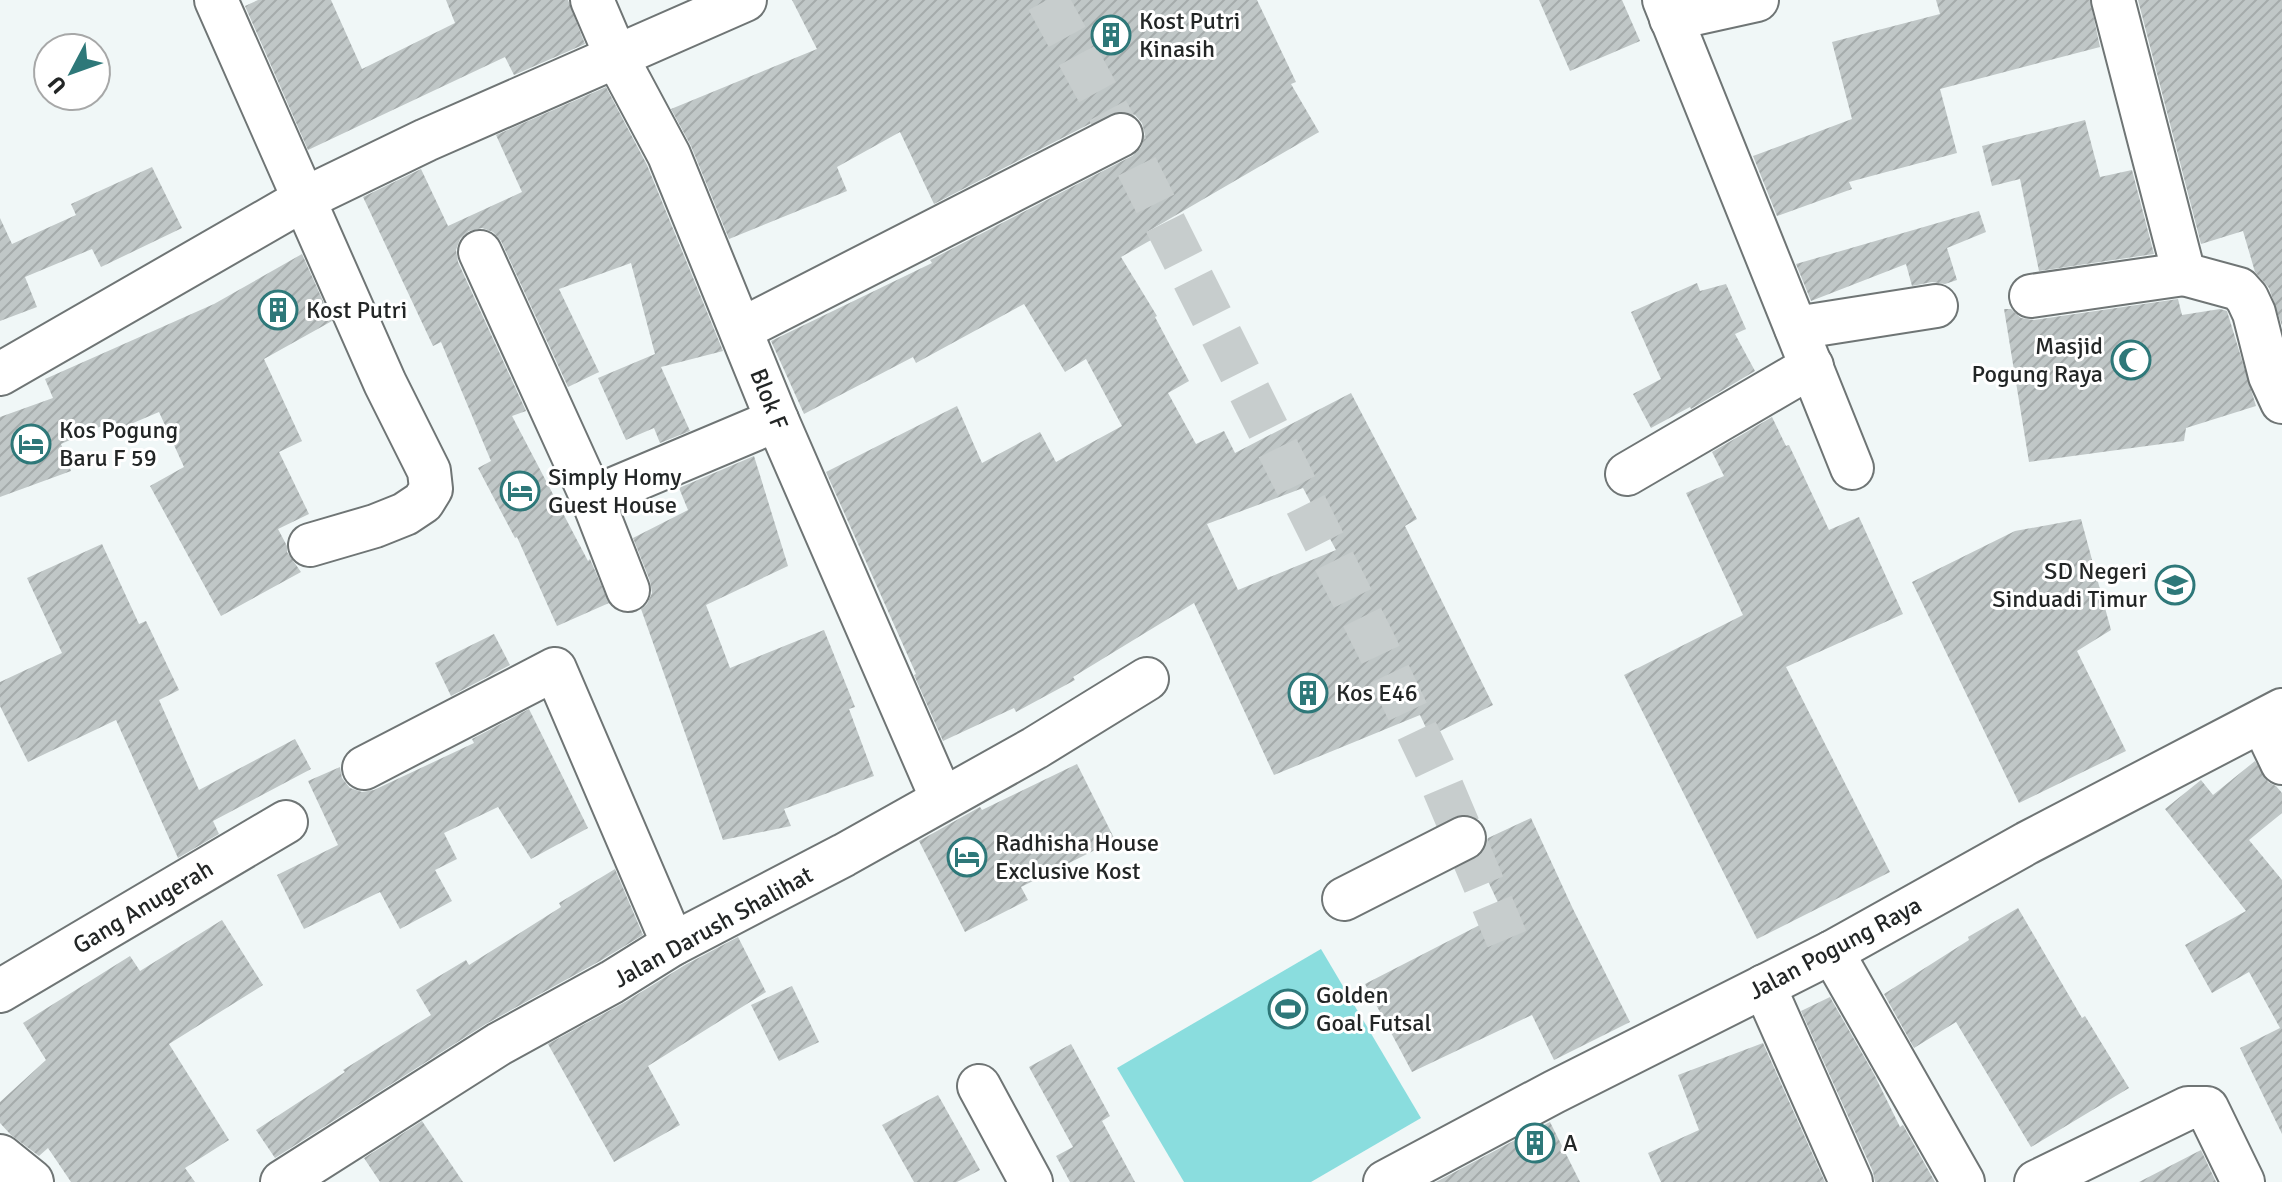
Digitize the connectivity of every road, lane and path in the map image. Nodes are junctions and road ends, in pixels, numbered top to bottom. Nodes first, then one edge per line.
1 (216, 0) edge
2 (592, 0) edge
3 (745, 0) edge
4 (1757, 0) edge
5 (2113, 0) edge
6 (1668, 9) edge
7 (616, 56) junction
8 (1121, 135) dead end
9 (306, 198) junction
10 (480, 252) dead end
11 (2184, 274) junction
12 (2031, 296) dead end
13 (1936, 306) dead end
14 (742, 329) junction
15 (1804, 347) junction
16 (0, 374) edge
17 (2282, 402) edge
18 (777, 420) junction
19 (1852, 468) dead end
20 (1627, 474) dead end
21 (592, 498) junction
22 (310, 545) dead end
23 (628, 590) dead end
24 (1147, 679) dead end
25 (2272, 715) edge
26 (2282, 763) edge
27 (364, 768) dead end
28 (942, 799) junction
29 (286, 822) dead end
30 (1464, 838) dead end
31 (1344, 899) dead end
32 (673, 944) junction
33 (1832, 952) junction
34 (1764, 986) junction
35 (0, 991) edge
36 (979, 1086) dead end
37 (0, 1157) edge
38 (1451, 1166) edge
39 (31, 1182) edge
40 (282, 1182) edge
41 (1031, 1182) edge
42 (1385, 1182) edge
43 (1851, 1182) edge
44 (1963, 1182) edge
45 (2036, 1182) edge
46 (2243, 1182) edge

1 - 9 street
2 - 7 street, Blok F
3 - 7 street
4 - 6 street
5 - 11 street
6 - 15 street
7 - 9 street
7 - 14 street, Blok F
8 - 14 street
9 - 16 street
9 - 22 street
10 - 21 street
11 - 12 street
11 - 17 street
13 - 15 street
14 - 18 street, Blok F
15 - 19 street
15 - 20 street
18 - 21 street
18 - 28 street, Blok F
21 - 23 street
24 - 28 street, Jalan Darush Shalihat
25 - 26 street
25 - 33 street, Jalan Pogung Raya
27 - 32 street
28 - 32 street, Jalan Darush Shalihat
29 - 35 street, Gang Anugerah
30 - 31 street
32 - 40 street, Jalan Darush Shalihat
33 - 34 street, Jalan Pogung Raya
33 - 44 street
34 - 38 street, Jalan Pogung Raya
34 - 43 street
36 - 41 street
37 - 39 street
38 - 42 street, Jalan Pogung Raya
45 - 46 street

